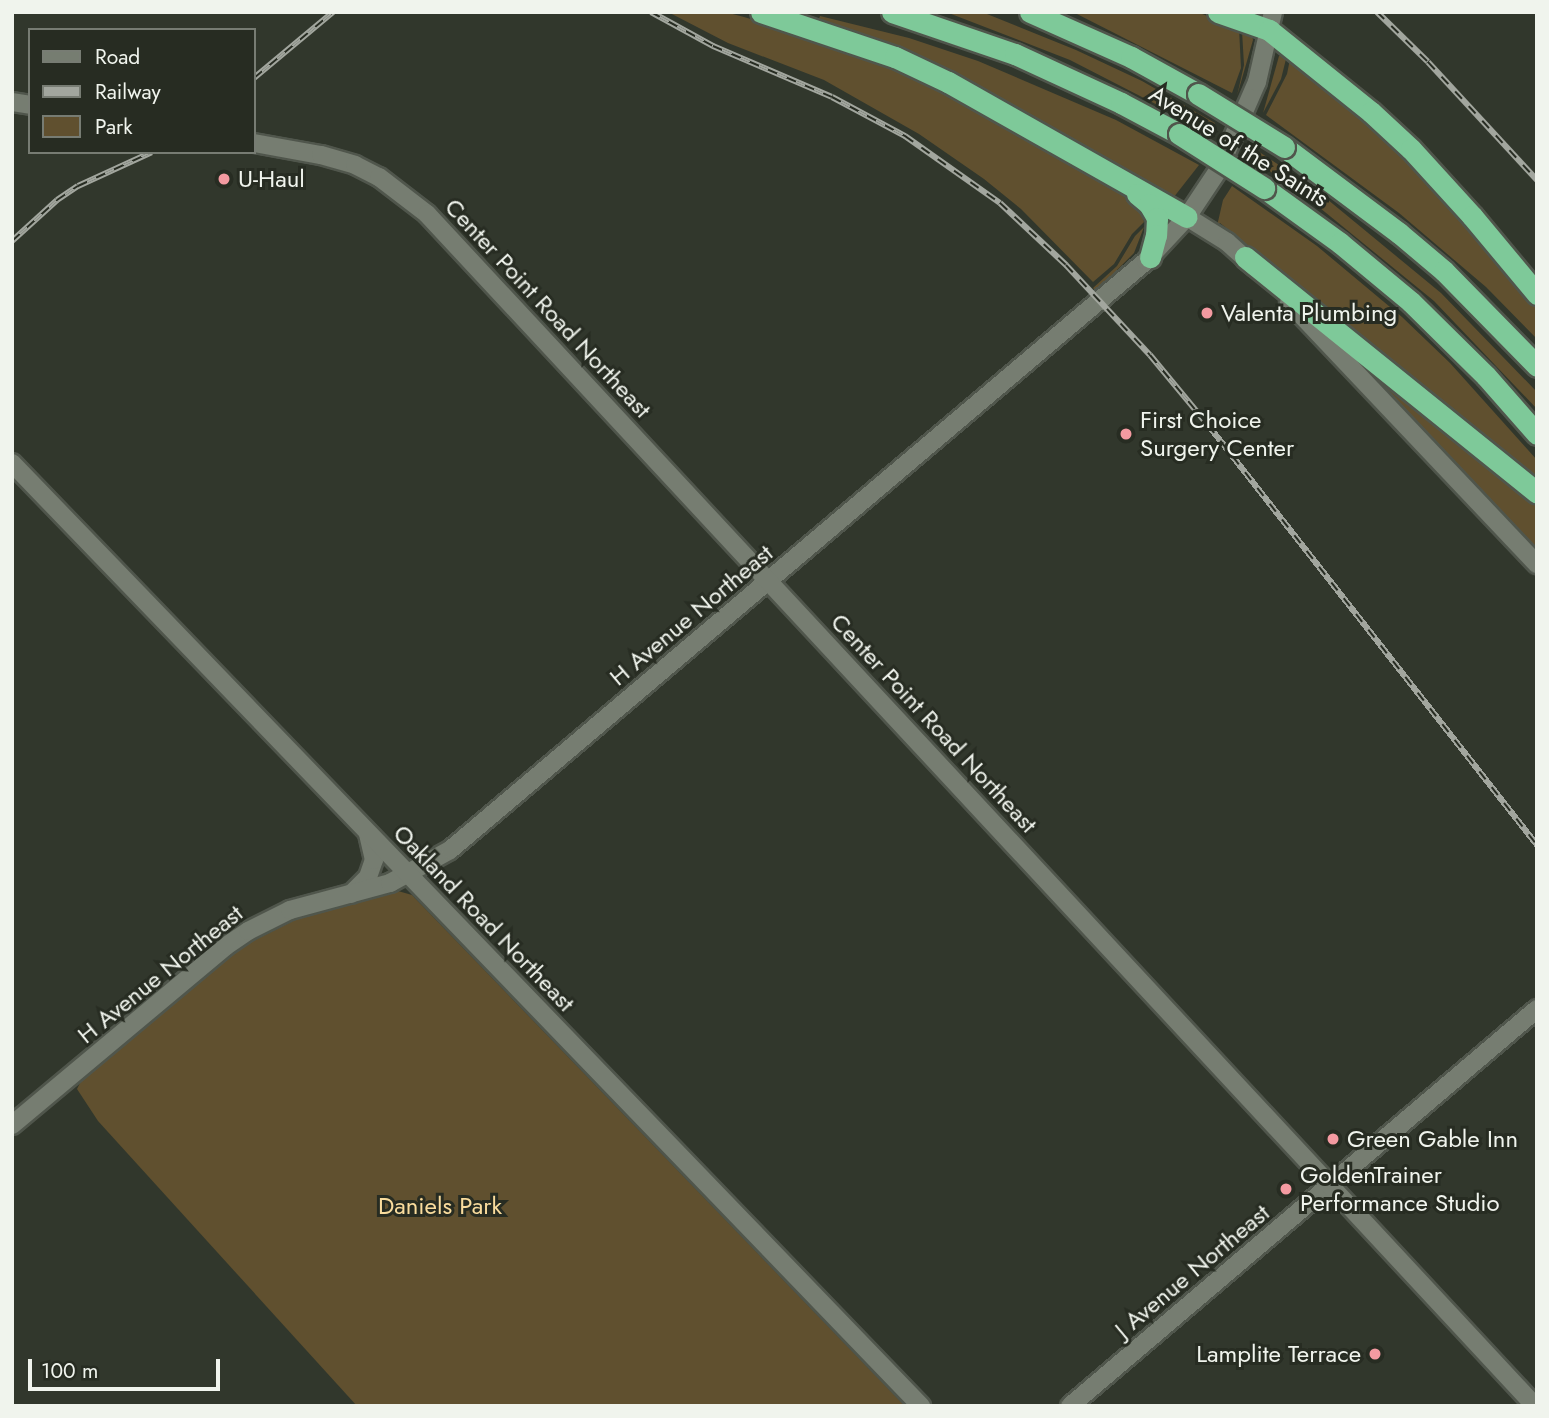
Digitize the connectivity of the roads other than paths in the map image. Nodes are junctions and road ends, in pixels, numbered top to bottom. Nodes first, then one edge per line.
1 (761, 12) edge
2 (892, 12) edge
3 (1030, 12) edge
4 (1218, 12) edge
5 (1271, 21) edge
6 (256, 143) edge
7 (1122, 183) junction
8 (1187, 217) junction
9 (1150, 257) junction
10 (1245, 257) junction
11 (1537, 294) edge
12 (1537, 366) edge
13 (1537, 434) edge
14 (12, 463) edge
15 (1537, 493) edge
16 (1537, 564) edge
17 (769, 581) junction
18 (368, 833) junction
19 (408, 875) junction
20 (349, 895) junction
21 (1537, 1009) edge
22 (12, 1125) edge
23 (1331, 1185) junction
24 (922, 1406) edge
25 (1070, 1406) edge
26 (1535, 1406) edge

1 - 7 highway
2 - 13 highway, Avenue of the Saints, bridge
3 - 12 highway, Avenue of the Saints, bridge
4 - 5 highway
5 - 8 main road, H Avenue Northeast
5 - 11 highway
6 - 17 main road, Center Point Road Northeast
7 - 8 highway
7 - 9 highway
8 - 9 main road, H Avenue Northeast
8 - 10 main road
9 - 17 main road, H Avenue Northeast
10 - 15 highway
10 - 16 main road
14 - 18 main road, Oakland Road Northeast
17 - 19 main road, H Avenue Northeast
17 - 23 main road, Center Point Road Northeast
18 - 19 main road, Oakland Road Northeast
18 - 20 main road
19 - 20 main road, H Avenue Northeast
19 - 24 main road, Oakland Road Northeast
20 - 22 main road, H Avenue Northeast
21 - 23 main road, J Avenue Northeast
23 - 25 main road, J Avenue Northeast
23 - 26 main road, Center Point Road Northeast

